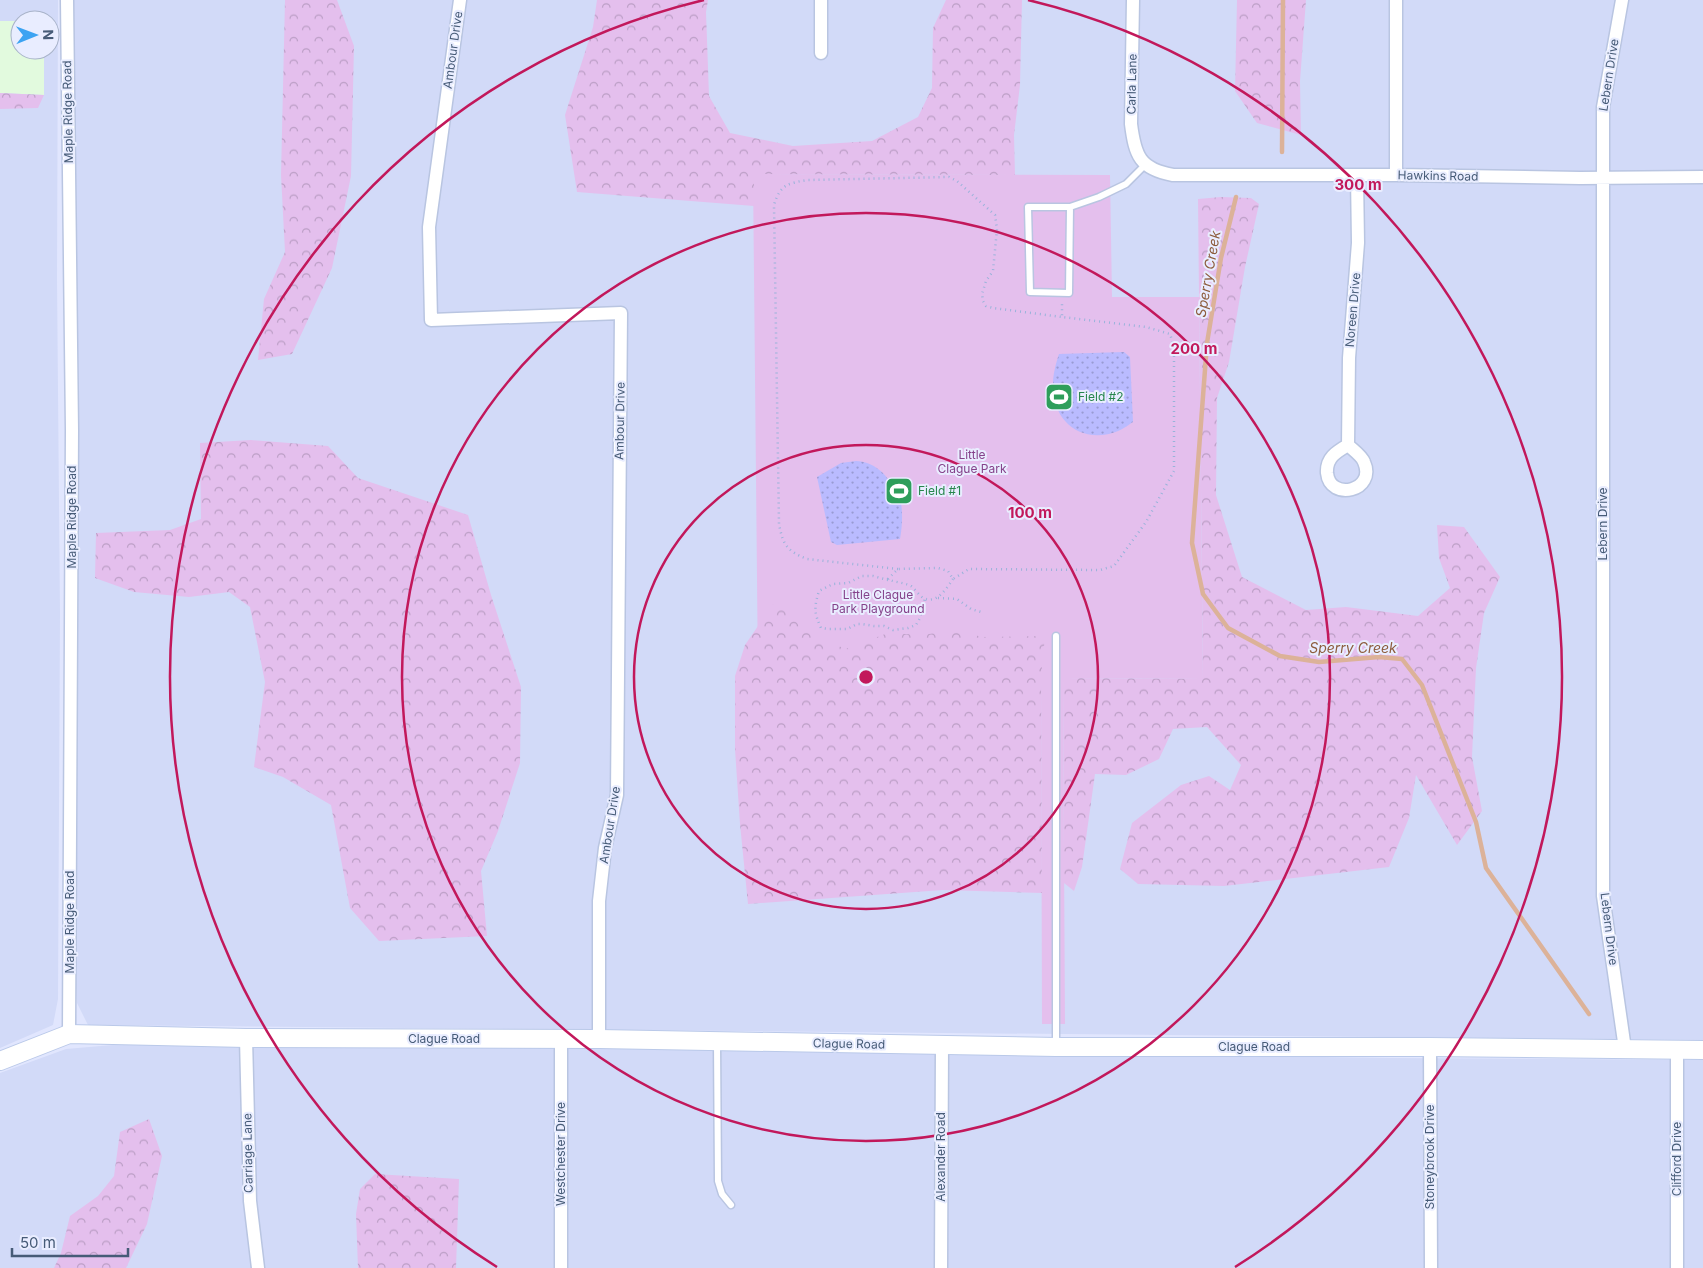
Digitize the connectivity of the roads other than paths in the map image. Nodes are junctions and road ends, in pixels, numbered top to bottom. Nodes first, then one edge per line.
1 (67, 0) edge
2 (460, 0) edge
3 (821, 0) edge
4 (1133, 0) edge
5 (1396, 0) edge
6 (1622, 0) edge
7 (821, 53) dead end
8 (1145, 165) junction
9 (1396, 175) junction
10 (1357, 176) junction
11 (1703, 177) edge
12 (1602, 178) junction
13 (1070, 207) junction
14 (1348, 445) dead end
15 (1056, 636) dead end
16 (69, 1034) junction
17 (246, 1038) junction
18 (561, 1040) junction
19 (598, 1040) junction
20 (717, 1042) junction
21 (942, 1045) junction
22 (1430, 1046) junction
23 (1056, 1047) junction
24 (1625, 1048) junction
25 (1677, 1050) junction
26 (1703, 1050) edge
27 (0, 1062) edge
28 (731, 1205) dead end
29 (258, 1268) edge
30 (562, 1268) edge
31 (941, 1268) edge
32 (1431, 1268) edge
33 (1677, 1268) edge

1 - 16 street, Maple Ridge Road
2 - 19 street, Ambour Drive
3 - 7 street
4 - 8 street, Carla Lane
5 - 9 street
6 - 12 street, Lebern Drive
8 - 10 street, Hawkins Road
8 - 13 lane
9 - 10 street, Hawkins Road
9 - 12 street, Hawkins Road
10 - 14 street, Noreen Drive
11 - 12 street, Hawkins Road
12 - 24 street, Lebern Drive
13 - 13 lane
15 - 23 lane
16 - 17 main road, Clague Road
16 - 27 main road, Clague Road
17 - 18 main road, Clague Road
17 - 29 street, Carriage Lane
18 - 19 main road, Clague Road
18 - 30 street, Westchester Drive
19 - 20 main road, Clague Road
20 - 21 main road, Clague Road
20 - 28 lane
21 - 23 main road, Clague Road
21 - 31 street, Alexander Road
22 - 23 main road, Clague Road
22 - 24 main road, Clague Road
22 - 32 street, Stoneybrook Drive
24 - 25 main road, Clague Road
25 - 26 main road, Clague Road
25 - 33 street, Clifford Drive

